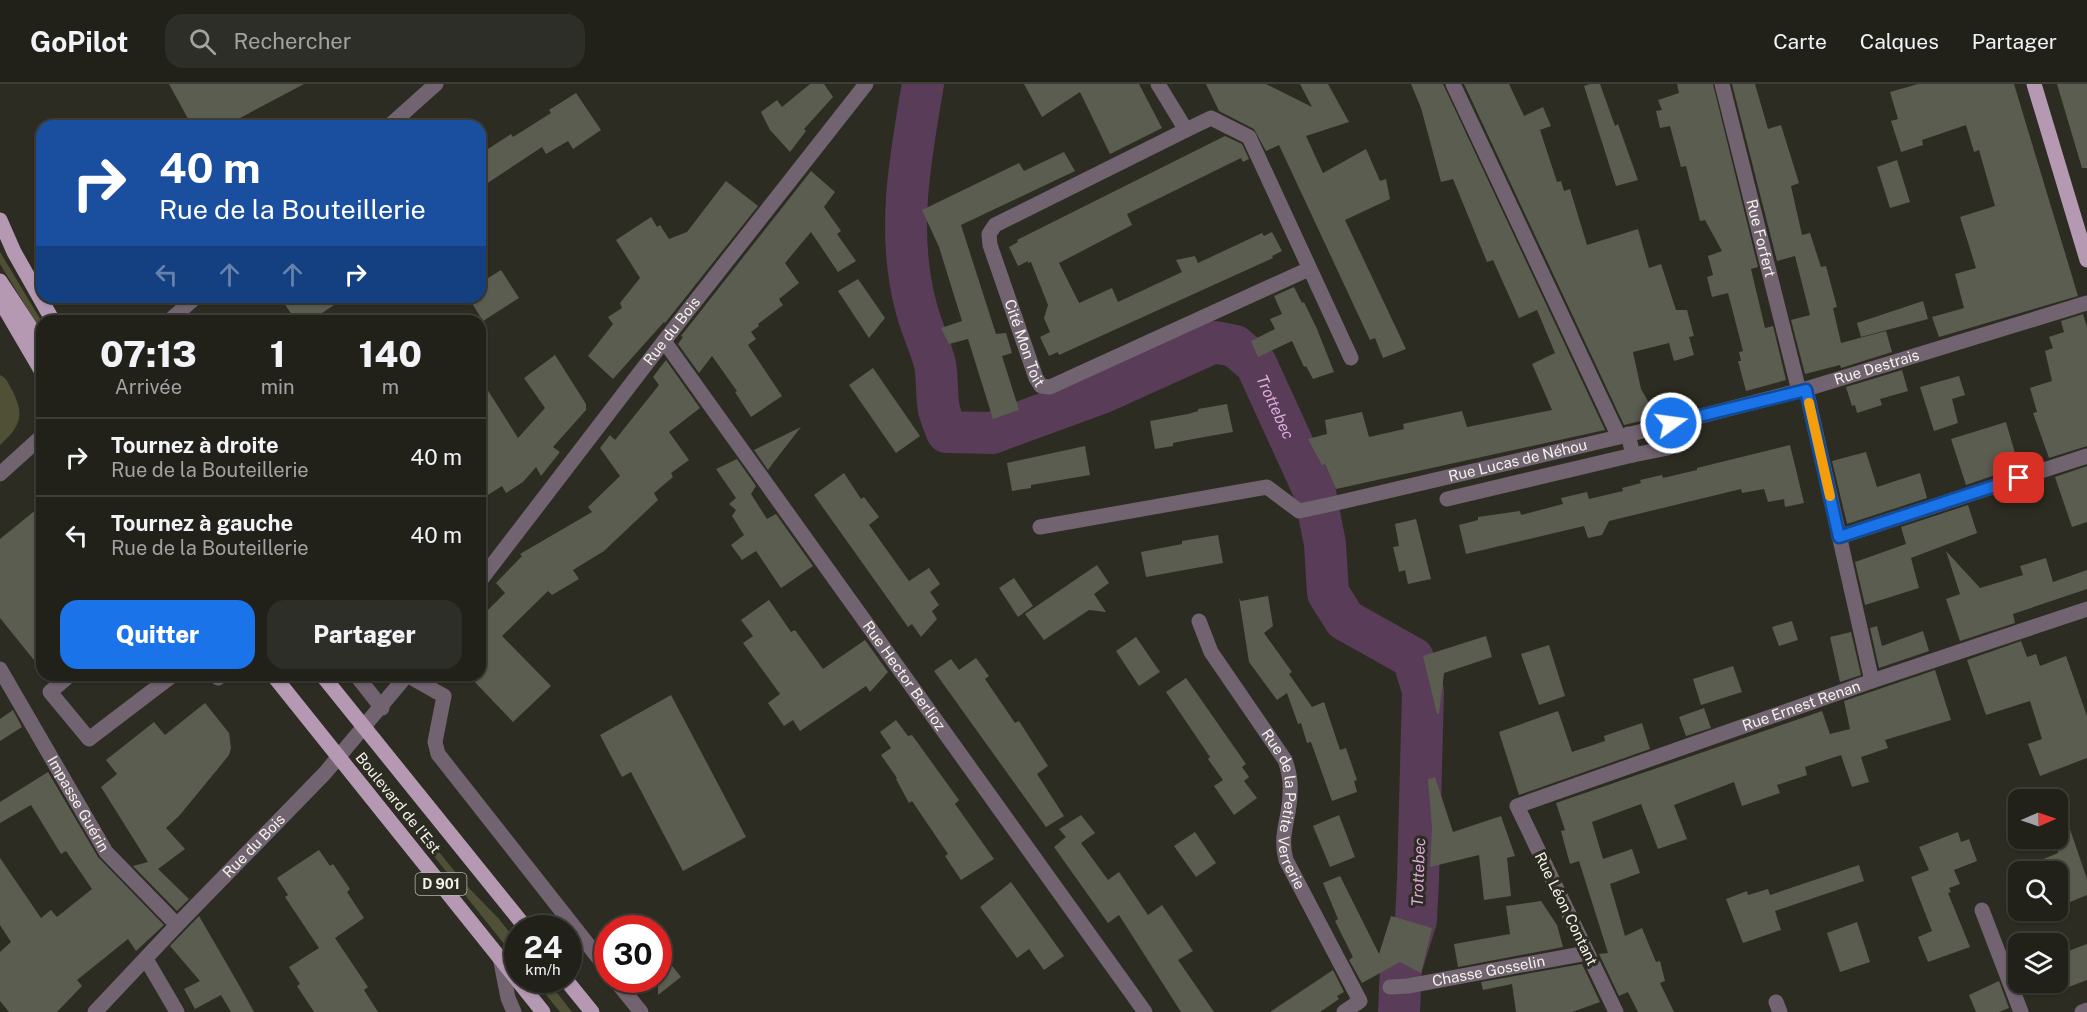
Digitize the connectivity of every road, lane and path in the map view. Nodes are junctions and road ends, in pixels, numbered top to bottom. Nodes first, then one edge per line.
1 (436, 84) edge
2 (866, 84) edge
3 (1158, 84) edge
4 (1453, 84) edge
5 (1722, 84) edge
6 (2034, 84) edge
7 (396, 120) edge
8 (1186, 130) junction
9 (0, 220) edge
10 (2087, 259) edge
11 (1309, 269) junction
12 (0, 281) edge
13 (36, 291) edge
14 (0, 300) edge
15 (190, 303) edge
16 (2087, 303) edge
17 (176, 315) edge
18 (36, 336) edge
19 (664, 341) junction
20 (1351, 358) dead end
21 (36, 362) edge
22 (1802, 390) junction
23 (1624, 435) junction
24 (36, 441) edge
25 (1668, 448) dead end
26 (1633, 455) junction
27 (2087, 456) edge
28 (0, 474) edge
29 (1447, 499) dead end
30 (1040, 527) dead end
31 (1839, 537) junction
32 (486, 573) edge
33 (2087, 609) edge
34 (1199, 621) dead end
35 (0, 669) edge
36 (63, 681) edge
37 (165, 681) edge
38 (278, 681) edge
39 (327, 681) edge
40 (361, 681) edge
41 (402, 681) edge
42 (418, 681) edge
43 (1872, 681) junction
44 (382, 708) junction
45 (365, 726) junction
46 (337, 757) junction
47 (1517, 806) joint
48 (1982, 910) dead end
49 (516, 915) edge
50 (177, 925) junction
51 (594, 952) edge
52 (1587, 953) junction
53 (500, 957) junction
54 (146, 959) junction
55 (1390, 987) dead end
56 (577, 993) edge
57 (626, 993) edge
58 (2087, 1010) edge
59 (95, 1012) edge
60 (177, 1012) edge
61 (514, 1012) edge
62 (543, 1012) edge
63 (592, 1012) edge
64 (641, 1012) edge
65 (1145, 1012) edge
66 (1344, 1012) edge
67 (1616, 1012) edge
68 (2021, 1012) edge
69 (2082, 1012) edge

1 - 7 street
2 - 19 street, Rue du Bois
3 - 8 street
4 - 23 street
5 - 22 street, Rue Forfert
6 - 10 main road
8 - 11 street, Cité Mon Toit
8 - 11 street, Cité Mon Toit
9 - 13 main road
11 - 20 street, Cité Mon Toit
12 - 18 main road
14 - 21 main road
15 - 17 street
16 - 22 street, Rue Destrais
19 - 32 street, Rue du Bois
19 - 65 street, Rue Hector Berlioz
22 - 23 street, Rue Destrais
22 - 31 street, Rue Forfert
23 - 26 street
23 - 30 street, Rue Lucas de Néhou
24 - 28 street
25 - 26 street
26 - 29 street
27 - 31 street
31 - 43 street, Rue Forfert
33 - 43 street, Rue Ernest Renan
34 - 66 street, Rue de la Petite Verrerie
35 - 50 street, Impasse Guérin
36 - 37 street
38 - 46 main road, D 901
39 - 45 main road, D 901
40 - 44 street
41 - 44 street, Rue du Bois
42 - 51 street
43 - 47 street, Rue Ernest Renan
44 - 45 street, Rue du Bois
45 - 46 street, Rue du Bois
45 - 49 main road, D 901
46 - 50 street, Rue du Bois
46 - 53 main road, Boulevard de l'Est / D 901
47 - 52 street, Rue Léon Contant
48 - 68 street
50 - 54 street, Rue du Bois
52 - 55 street, Chasse Gosselin
52 - 67 street, Rue Léon Contant
53 - 61 street
53 - 62 main road, Boulevard de l'Est / D 901
54 - 59 street, Rue du Bois
54 - 60 street
56 - 63 main road
57 - 64 street
58 - 69 street

